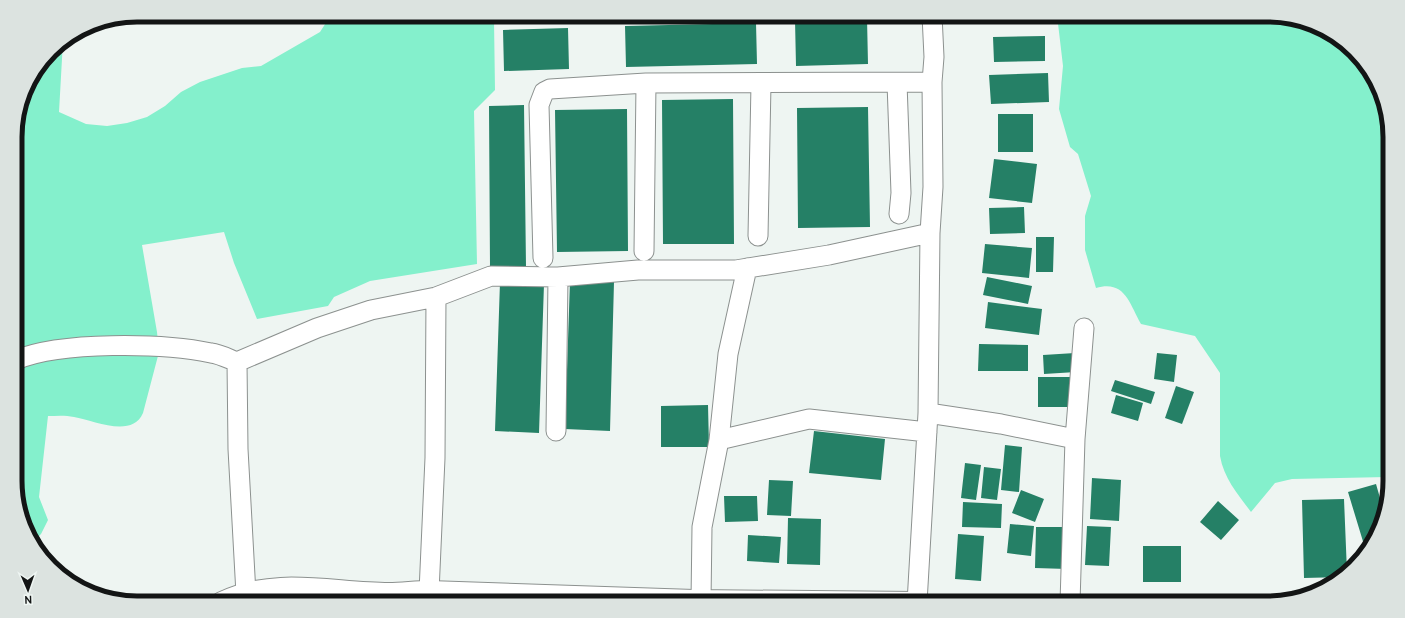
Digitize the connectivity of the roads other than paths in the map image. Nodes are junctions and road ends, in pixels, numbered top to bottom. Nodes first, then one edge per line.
1 (932, 22) edge
2 (932, 82) junction
3 (646, 83) junction
4 (897, 83) junction
5 (761, 84) junction
6 (899, 214) dead end
7 (930, 233) junction
8 (758, 236) dead end
9 (644, 251) dead end
10 (543, 258) dead end
11 (747, 268) junction
12 (558, 278) junction
13 (436, 296) junction
14 (1084, 328) dead end
15 (22, 358) edge
16 (237, 362) junction
17 (928, 413) junction
18 (556, 431) dead end
19 (926, 432) junction
20 (1075, 439) junction
21 (719, 440) junction
22 (429, 592) junction
23 (246, 594) junction
24 (239, 596) edge
25 (370, 596) edge
26 (401, 596) edge
27 (495, 596) edge
28 (701, 596) edge
29 (917, 596) edge
30 (1070, 596) edge

1 - 2 street
2 - 4 street
2 - 7 street
3 - 5 street
3 - 9 street
3 - 10 street
4 - 5 street
4 - 6 street
5 - 8 street
7 - 11 street
7 - 17 street
11 - 12 street
11 - 21 street
12 - 13 street
12 - 18 street
13 - 16 street
13 - 22 street
14 - 20 street
15 - 16 street
16 - 23 street
17 - 19 street
17 - 20 street
19 - 21 street
19 - 29 street
20 - 30 street
21 - 28 street
22 - 26 main road
22 - 27 main road
23 - 24 main road
23 - 25 main road

